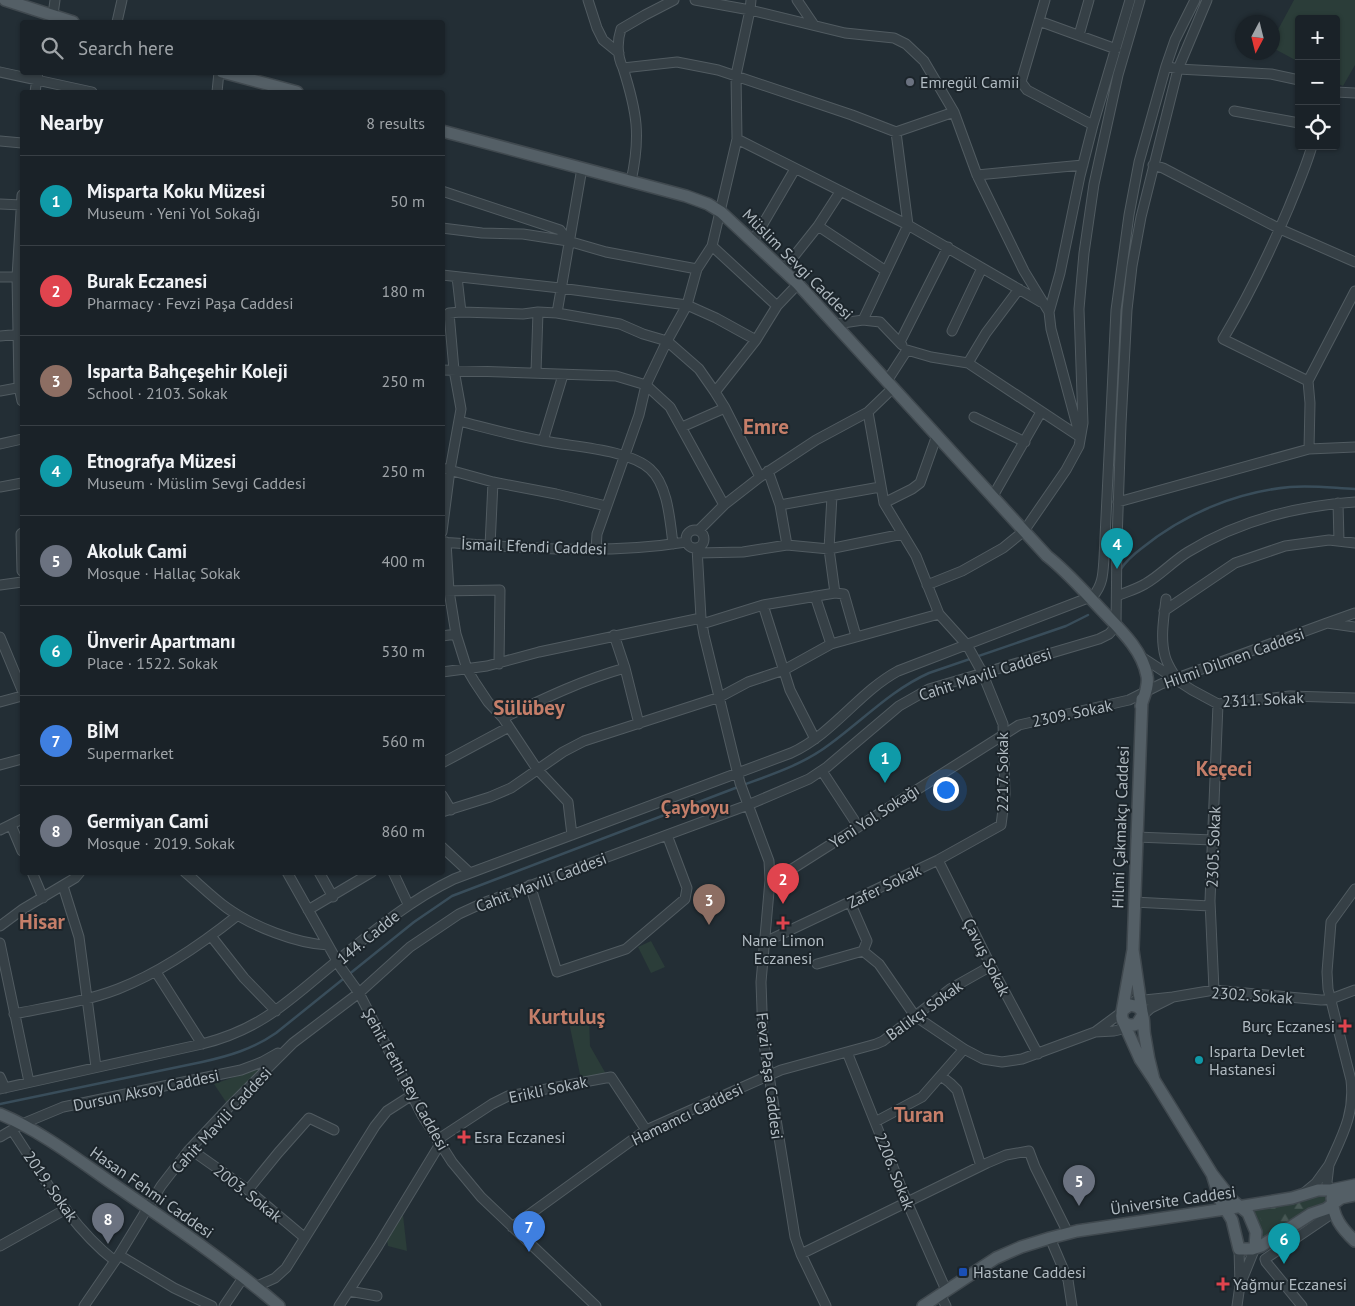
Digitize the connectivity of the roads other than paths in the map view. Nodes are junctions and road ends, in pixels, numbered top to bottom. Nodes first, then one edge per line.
1 (5, 0) edge
2 (56, 0) edge
3 (122, 0) edge
4 (588, 0) edge
5 (674, 0) edge
6 (695, 0) edge
7 (751, 0) edge
8 (798, 0) edge
9 (805, 0) edge
10 (1045, 0) edge
11 (1089, 0) edge
12 (1130, 0) edge
13 (1140, 0) edge
14 (1194, 0) edge
15 (1207, 0) edge
16 (750, 10) junction
17 (53, 19) edge
18 (117, 20) edge
19 (1038, 21) junction
20 (814, 25) junction
21 (1079, 36) junction
22 (1116, 49) junction
23 (619, 53) junction
24 (1166, 66) junction
25 (623, 68) junction
26 (1178, 69) junction
27 (0, 72) edge
28 (20, 74) edge
29 (220, 75) edge
30 (232, 75) edge
31 (736, 75) junction
32 (37, 76) edge
33 (1295, 79) edge
34 (35, 90) edge
35 (85, 90) edge
36 (217, 90) edge
37 (289, 90) edge
38 (1340, 92) edge
39 (1355, 93) edge
40 (1234, 111) dead end
41 (954, 112) junction
42 (1295, 122) edge
43 (1093, 125) junction
44 (445, 132) edge
45 (896, 132) junction
46 (737, 138) junction
47 (0, 141) edge
48 (20, 143) edge
49 (1311, 150) edge
50 (1083, 165) junction
51 (1153, 165) junction
52 (582, 168) junction
53 (795, 169) junction
54 (977, 175) junction
55 (631, 181) junction
56 (445, 192) edge
57 (840, 192) junction
58 (20, 202) edge
59 (0, 204) edge
60 (721, 212) junction
61 (908, 225) junction
62 (818, 226) junction
63 (445, 228) edge
64 (1280, 229) junction
65 (568, 241) junction
66 (753, 241) junction
67 (712, 246) junction
68 (948, 247) junction
69 (1355, 262) edge
70 (982, 268) junction
71 (697, 269) junction
72 (784, 270) junction
73 (886, 271) junction
74 (445, 275) edge
75 (0, 277) edge
76 (20, 277) edge
77 (457, 277) junction
78 (798, 284) junction
79 (560, 288) junction
80 (1019, 289) junction
81 (1355, 291) edge
82 (1044, 303) junction
83 (687, 305) junction
84 (777, 306) junction
85 (461, 312) junction
86 (538, 312) junction
87 (1049, 312) junction
88 (446, 313) edge
89 (558, 313) junction
90 (863, 320) junction
91 (836, 324) junction
92 (952, 331) dead end
93 (20, 334) edge
94 (0, 336) edge
95 (756, 340) junction
96 (667, 341) junction
97 (900, 342) junction
98 (908, 350) junction
99 (968, 363) junction
100 (445, 370) edge
101 (454, 370) junction
102 (536, 372) junction
103 (563, 375) junction
104 (1308, 382) junction
105 (890, 384) junction
106 (646, 385) junction
107 (20, 387) edge
108 (0, 391) edge
109 (715, 392) junction
110 (725, 408) junction
111 (868, 412) junction
112 (1042, 412) junction
113 (974, 417) dead end
114 (459, 421) junction
115 (682, 427) junction
116 (937, 435) junction
117 (1080, 437) junction
118 (20, 439) edge
119 (543, 441) junction
120 (1025, 442) junction
121 (0, 444) edge
122 (1355, 447) edge
123 (1309, 449) junction
124 (625, 455) junction
125 (446, 469) edge
126 (764, 474) junction
127 (493, 482) junction
128 (20, 483) edge
129 (445, 485) edge
130 (0, 487) edge
131 (880, 487) junction
132 (832, 496) junction
133 (993, 496) junction
134 (1118, 502) junction
135 (1355, 502) edge
136 (884, 503) junction
137 (1338, 503) junction
138 (724, 505) junction
139 (780, 505) junction
140 (606, 506) junction
141 (699, 530) junction
142 (1024, 531) junction
143 (903, 534) junction
144 (1339, 541) junction
145 (445, 542) edge
146 (686, 542) junction
147 (1355, 542) edge
148 (673, 544) junction
149 (787, 545) junction
150 (490, 546) junction
151 (829, 549) junction
152 (596, 550) junction
153 (698, 551) junction
154 (445, 566) edge
155 (20, 582) edge
156 (0, 585) edge
157 (928, 585) junction
158 (446, 591) edge
159 (835, 593) junction
160 (815, 596) junction
161 (1117, 596) junction
162 (1166, 599) dead end
163 (1087, 600) junction
164 (763, 605) junction
165 (1164, 611) junction
166 (1355, 613) edge
167 (939, 614) junction
168 (701, 621) junction
169 (1327, 624) junction
170 (1355, 627) edge
171 (1114, 629) junction
172 (456, 634) junction
173 (614, 635) junction
174 (445, 636) edge
175 (856, 636) junction
176 (0, 637) edge
177 (831, 644) junction
178 (968, 647) junction
179 (1139, 655) junction
180 (499, 664) junction
181 (625, 668) junction
182 (467, 669) junction
183 (980, 669) junction
184 (784, 670) junction
185 (445, 672) edge
186 (20, 678) edge
187 (1176, 679) junction
188 (20, 697) edge
189 (720, 697) junction
190 (1143, 697) junction
191 (1355, 698) edge
192 (0, 702) edge
193 (1218, 704) junction
194 (503, 718) junction
195 (639, 724) junction
196 (509, 727) junction
197 (1003, 734) junction
198 (815, 739) junction
199 (20, 760) edge
200 (445, 761) edge
201 (0, 765) edge
202 (537, 769) junction
203 (822, 771) junction
204 (739, 778) junction
205 (746, 801) junction
206 (447, 811) edge
207 (20, 820) edge
208 (11, 825) junction
209 (1001, 825) joint
210 (858, 826) junction
211 (0, 830) edge
212 (572, 835) junction
213 (667, 835) junction
214 (1136, 837) junction
215 (1213, 840) junction
216 (20, 846) edge
217 (445, 850) edge
218 (938, 860) junction
219 (470, 873) junction
220 (33, 875) edge
221 (76, 875) edge
222 (188, 875) edge
223 (289, 875) edge
224 (321, 875) edge
225 (367, 875) edge
226 (394, 875) edge
227 (770, 880) junction
228 (530, 885) junction
229 (62, 886) junction
230 (1355, 889) edge
231 (333, 897) junction
232 (43, 898) junction
233 (850, 902) junction
234 (1134, 902) junction
235 (408, 904) junction
236 (1210, 906) junction
237 (308, 910) junction
238 (238, 915) junction
239 (0, 926) edge
240 (211, 936) junction
241 (765, 942) junction
242 (0, 943) edge
243 (328, 945) junction
244 (1133, 950) junction
245 (862, 951) junction
246 (339, 964) junction
247 (817, 964) dead end
248 (991, 966) junction
249 (156, 972) junction
250 (356, 990) junction
251 (1214, 990) junction
252 (1355, 990) edge
253 (1173, 996) junction
254 (87, 999) junction
255 (1139, 999) junction
256 (1331, 999) junction
257 (276, 1011) junction
258 (14, 1014) junction
259 (1142, 1014) junction
260 (915, 1016) junction
261 (1126, 1018) junction
262 (1095, 1032) junction
263 (292, 1043) junction
264 (202, 1044) junction
265 (964, 1049) junction
266 (847, 1052) junction
267 (1038, 1054) junction
268 (96, 1067) junction
269 (768, 1075) junction
270 (941, 1076) junction
271 (0, 1077) edge
272 (1154, 1080) junction
273 (29, 1082) junction
274 (2, 1089) edge
275 (412, 1095) junction
276 (0, 1114) edge
277 (875, 1122) junction
278 (16, 1125) junction
279 (334, 1130) dead end
280 (646, 1130) junction
281 (0, 1137) edge
282 (439, 1142) junction
283 (190, 1149) junction
284 (981, 1166) junction
285 (1329, 1166) junction
286 (1212, 1174) junction
287 (1355, 1186) edge
288 (248, 1190) junction
289 (1329, 1190) junction
290 (1302, 1195) junction
291 (1355, 1195) edge
292 (907, 1202) junction
293 (148, 1207) junction
294 (1240, 1207) junction
295 (66, 1209) junction
296 (1225, 1210) junction
297 (1331, 1213) junction
298 (512, 1227) junction
299 (1068, 1233) junction
300 (305, 1238) junction
301 (1050, 1238) junction
302 (1355, 1241) edge
303 (0, 1246) edge
304 (1255, 1248) junction
305 (1239, 1249) junction
306 (801, 1254) junction
307 (117, 1258) junction
308 (243, 1278) junction
309 (1240, 1285) junction
310 (255, 1287) junction
311 (348, 1291) junction
312 (943, 1292) junction
313 (377, 1296) dead end
314 (84, 1306) edge
315 (212, 1306) edge
316 (224, 1306) edge
317 (279, 1306) edge
318 (339, 1306) edge
319 (596, 1306) edge
320 (826, 1306) edge
321 (923, 1306) edge
322 (946, 1306) edge
323 (1072, 1306) edge
324 (1237, 1306) edge
325 (1302, 1306) edge

1 - 17 main road
2 - 17 street
3 - 18 street
4 - 23 street
5 - 23 street
6 - 16 street
7 - 16 street
8 - 20 street
9 - 20 street
10 - 19 street
11 - 21 street
12 - 22 street
13 - 117 street
14 - 24 street
15 - 26 street
16 - 20 street
16 - 31 street
19 - 21 street
19 - 43 street
20 - 41 street
21 - 22 street
22 - 43 street
23 - 25 street
24 - 26 street
24 - 163 street
25 - 31 street
25 - 55 street
26 - 33 street
26 - 51 street
27 - 28 street
29 - 36 street
30 - 37 main road
31 - 45 street
31 - 46 street
32 - 34 street
32 - 35 street
38 - 39 street
40 - 42 street
41 - 45 street
41 - 54 street
43 - 50 street
44 - 52 main road, Müslim Sevgi Caddesi
45 - 61 street
46 - 53 street
46 - 60 street
47 - 48 street
49 - 64 street
50 - 54 street
50 - 87 street
51 - 64 street
51 - 134 street
52 - 55 main road, Müslim Sevgi Caddesi
52 - 65 street
53 - 57 street
53 - 66 street
54 - 82 street
55 - 60 main road, Müslim Sevgi Caddesi
56 - 65 street
57 - 61 street
57 - 62 street
58 - 59 street
60 - 66 main road, Müslim Sevgi Caddesi
60 - 67 street
61 - 68 street
61 - 73 street
62 - 72 street
62 - 73 street
63 - 65 street
64 - 69 street
64 - 104 street
65 - 71 street
65 - 79 street
66 - 72 main road, Müslim Sevgi Caddesi
67 - 71 street
67 - 84 street
68 - 70 street
68 - 97 street
70 - 80 street
70 - 92 street
71 - 83 street
72 - 78 main road, Müslim Sevgi Caddesi
73 - 90 street
74 - 77 street
75 - 76 street
76 - 93 street
77 - 79 street
77 - 85 street
78 - 84 street
78 - 91 main road, Müslim Sevgi Caddesi
79 - 83 street
79 - 89 street
80 - 82 street
80 - 99 street
81 - 104 street
82 - 87 street
83 - 95 street
83 - 96 street
84 - 95 street
85 - 86 street
85 - 88 street
86 - 89 street
86 - 102 street
87 - 117 street
88 - 101 street
89 - 96 street
90 - 91 street
90 - 97 street
91 - 105 main road, Müslim Sevgi Caddesi
93 - 94 street
95 - 109 street
96 - 106 street
96 - 109 street
97 - 98 street
98 - 99 street
98 - 105 street
99 - 112 street
100 - 101 street
101 - 102 street
101 - 114 street
102 - 103 street
103 - 106 street
103 - 119 street
104 - 123 street
105 - 111 street
105 - 116 main road, Müslim Sevgi Caddesi
106 - 115 street
106 - 124 street
107 - 108 street
109 - 110 street
110 - 115 street
110 - 126 street
111 - 126 street
111 - 131 street
112 - 117 street
112 - 120 street
113 - 120 street
114 - 119 street
114 - 125 street
115 - 138 street
116 - 133 main road, Müslim Sevgi Caddesi
116 - 136 street
117 - 142 street
118 - 121 street
119 - 124 street
120 - 133 street
122 - 123 street
123 - 134 street
124 - 140 street
124 - 148 street
125 - 127 street
125 - 129 street
126 - 138 street
126 - 139 street
127 - 140 street
127 - 150 street
128 - 130 street
131 - 132 street
131 - 136 street
132 - 139 street
132 - 151 street
133 - 142 main road, Müslim Sevgi Caddesi
134 - 161 street
135 - 137 street
136 - 143 street
137 - 144 street
137 - 161 street
138 - 141 street
139 - 149 street
140 - 152 street
141 - 146 street
141 - 153 street
142 - 157 street
142 - 163 main road, Müslim Sevgi Caddesi
143 - 151 street
143 - 157 street
144 - 147 street
144 - 165 street
145 - 150 street, İsmail Efendi Caddesi
146 - 148 street, İsmail Efendi Caddesi
146 - 153 street
148 - 152 street, İsmail Efendi Caddesi
149 - 151 street
149 - 153 street
150 - 152 street, İsmail Efendi Caddesi
151 - 159 street
153 - 168 street, Fevzi Paşa Caddesi
154 - 158 street
155 - 156 street
157 - 167 street
158 - 172 street
158 - 180 street
159 - 160 street
159 - 175 street
160 - 164 street
160 - 177 street
161 - 171 street
162 - 165 street
163 - 171 main road, Müslim Sevgi Caddesi
163 - 178 street, 144. Cadde
164 - 168 street
164 - 184 street
165 - 187 street
166 - 169 street, Hilmi Dilmen Caddesi
167 - 175 street
167 - 178 street, 2217. Sokak
168 - 173 street
168 - 189 street, Fevzi Paşa Caddesi
169 - 170 street, Hilmi Dilmen Caddesi
169 - 187 street, Hilmi Dilmen Caddesi
171 - 179 main road, Müslim Sevgi Caddesi
171 - 183 street, Cahit Mavili Caddesi
171 - 190 main road, Müslim Sevgi Caddesi
172 - 174 street
172 - 182 street
173 - 180 street
173 - 181 street
175 - 177 street
176 - 186 street
177 - 184 street
178 - 183 street, 2217. Sokak
178 - 198 street, 144. Cadde
179 - 187 street, 2311. Sokak
179 - 190 main road, Müslim Sevgi Caddesi
180 - 182 street
181 - 194 street
181 - 195 street
182 - 185 street
182 - 194 street
183 - 197 street, 2217. Sokak
183 - 203 street, Cahit Mavili Caddesi
184 - 189 street
184 - 198 street
187 - 190 street, Hilmi Dilmen Caddesi
187 - 193 street, 2311. Sokak
188 - 192 street
189 - 195 street
189 - 204 street, Fevzi Paşa Caddesi
190 - 197 street, 2309. Sokak
190 - 214 main road, Hilmi Çakmakçı Caddesi
191 - 193 street, 2311. Sokak
193 - 215 street, 2305. Sokak
194 - 196 street
195 - 202 street
196 - 200 street
196 - 202 street
197 - 209 street, 2217. Sokak
197 - 210 street, Yeni Yol Sokağı
198 - 204 street, 144. Cadde
199 - 201 street
202 - 206 street
202 - 212 street
203 - 205 street, Cahit Mavili Caddesi
203 - 210 street
204 - 205 street, Fevzi Paşa Caddesi
204 - 212 street, 144. Cadde
205 - 213 street, Cahit Mavili Caddesi
205 - 227 street, Fevzi Paşa Caddesi
207 - 208 street
208 - 211 street
208 - 216 street
209 - 218 street, Zafer Sokak
210 - 227 street, Yeni Yol Sokağı
212 - 219 street, 144. Cadde
213 - 228 street, Cahit Mavili Caddesi
213 - 228 street
214 - 215 street
214 - 234 main road, Hilmi Çakmakçı Caddesi
215 - 236 street, 2305. Sokak
217 - 219 street
218 - 233 street, Zafer Sokak
218 - 248 street, Çavuş Sokak
219 - 235 street, 144. Cadde
220 - 232 street
221 - 229 street
222 - 238 street
223 - 237 street, Şehit Fethi Bey Caddesi
224 - 231 street
225 - 231 street
226 - 235 street
227 - 241 street, Fevzi Paşa Caddesi
228 - 250 street, Cahit Mavili Caddesi
229 - 232 street
229 - 254 street
230 - 256 street
231 - 237 street
232 - 239 street
233 - 241 street, Zafer Sokak
233 - 245 street
234 - 236 street
234 - 244 main road, Hilmi Çakmakçı Caddesi
235 - 246 street, 144. Cadde
236 - 251 street, 2305. Sokak
237 - 243 street, Şehit Fethi Bey Caddesi
238 - 240 street
238 - 243 street
240 - 249 street
240 - 257 street
241 - 269 street, Fevzi Paşa Caddesi
242 - 258 street
243 - 246 street, Şehit Fethi Bey Caddesi
244 - 255 main road, Hilmi Çakmakçı Caddesi
244 - 261 main road, Hilmi Çakmakçı Caddesi
245 - 247 street
245 - 260 street
246 - 250 street, Şehit Fethi Bey Caddesi
246 - 257 street, 144. Cadde
248 - 260 street, Balıkçı Sokak
248 - 267 street, Çavuş Sokak
249 - 254 street
249 - 264 street
250 - 263 street, Cahit Mavili Caddesi
250 - 275 street, Şehit Fethi Bey Caddesi
251 - 253 street, 2302. Sokak
251 - 256 street, 2302. Sokak
252 - 256 street
253 - 255 street, 2302. Sokak
253 - 259 street, 2302. Sokak
254 - 258 street
254 - 268 street
255 - 259 main road, Hilmi Çakmakçı Caddesi
255 - 261 street, 2302. Sokak
256 - 285 street
257 - 264 street, 144. Cadde
258 - 273 street
259 - 261 main road
259 - 261 main road
259 - 272 main road, Hilmi Çakmakçı Caddesi
260 - 265 street
260 - 266 street, Balıkçı Sokak
261 - 262 street, 2302. Sokak
261 - 262 street
261 - 272 main road, Hilmi Çakmakçı Caddesi
262 - 267 street
263 - 278 street, Dursun Aksoy Caddesi
263 - 283 street, Cahit Mavili Caddesi
264 - 268 street, 144. Cadde
265 - 267 street
265 - 270 street
266 - 269 street, Balıkçı Sokak
266 - 277 street, 2206. Sokak
268 - 273 street, 144. Cadde
269 - 280 street, Hamamcı Caddesi
269 - 306 street, Fevzi Paşa Caddesi
270 - 277 street
270 - 284 street
271 - 274 street
272 - 286 main road, Hilmi Çakmakçı Caddesi
273 - 274 street, 144. Cadde
275 - 282 street, Şehit Fethi Bey Caddesi
275 - 300 street
276 - 278 main road, Hasan Fehmi Caddesi
277 - 292 street, 2206. Sokak
278 - 281 street, Dursun Aksoy Caddesi
278 - 293 main road, Hasan Fehmi Caddesi
278 - 295 street, 2019. Sokak
279 - 288 street
280 - 282 street, Erikli Sokak
280 - 298 street, Hamamcı Caddesi
282 - 298 street, Şehit Fethi Bey Caddesi
282 - 311 street
283 - 288 street, 2003. Sokak
283 - 293 street, Cahit Mavili Caddesi
284 - 292 street
284 - 299 street
285 - 289 street
285 - 290 street
286 - 294 main road, Hilmi Çakmakçı Caddesi
286 - 296 main road
287 - 289 main road, Üniversite Caddesi
288 - 300 street, 2003. Sokak
289 - 290 main road, Üniversite Caddesi
289 - 297 main road
290 - 294 main road, Üniversite Caddesi
291 - 297 main road
292 - 306 street
292 - 312 street, 2206. Sokak
293 - 307 street, Cahit Mavili Caddesi
293 - 308 main road, Hasan Fehmi Caddesi
294 - 296 main road, Üniversite Caddesi
294 - 304 main road, Hilmi Çakmakçı Caddesi
295 - 303 street
295 - 307 street, 2019. Sokak
296 - 299 main road, Üniversite Caddesi
296 - 305 main road
297 - 302 main road
297 - 304 main road
297 - 325 street
298 - 319 street, Şehit Fethi Bey Caddesi
299 - 301 main road, Üniversite Caddesi
300 - 310 street
301 - 312 main road, Üniversite Caddesi
301 - 323 street
304 - 305 main road
304 - 309 street, Hilmi Çakmakçı Caddesi
305 - 309 street, Hilmi Çakmakçı Caddesi
306 - 320 street, Fevzi Paşa Caddesi
307 - 314 street, Cahit Mavili Caddesi
307 - 315 street, 2019. Sokak
308 - 310 main road, Hasan Fehmi Caddesi
308 - 316 street
309 - 324 street, Hilmi Çakmakçı Caddesi
310 - 317 main road, Hasan Fehmi Caddesi
311 - 313 street
311 - 318 street
312 - 321 main road, Üniversite Caddesi
312 - 322 street, 2206. Sokak

